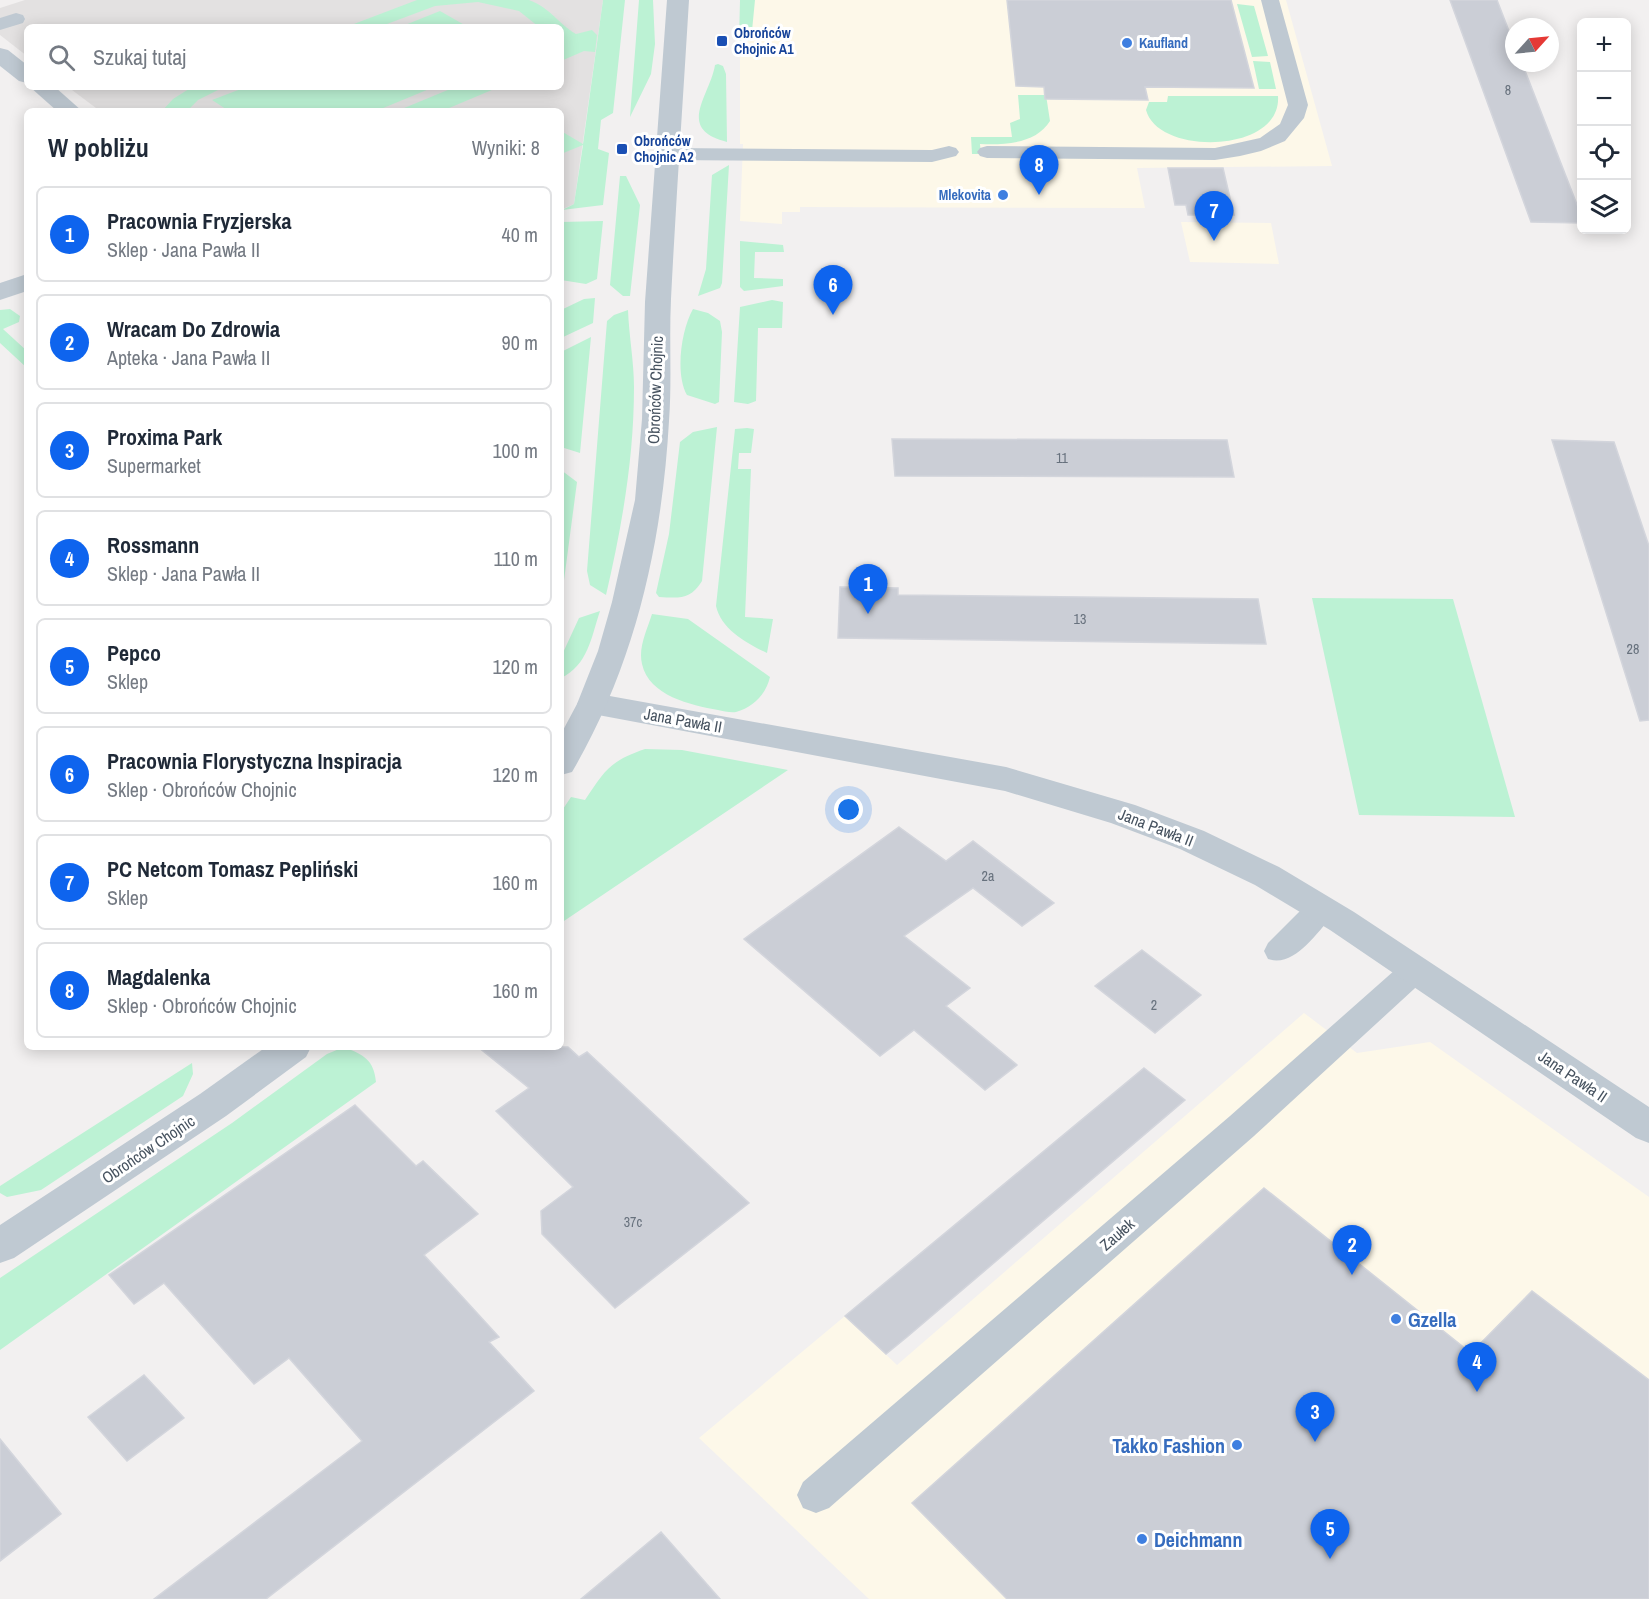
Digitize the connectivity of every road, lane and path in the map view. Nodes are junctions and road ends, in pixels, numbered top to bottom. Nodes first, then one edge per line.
1 (678, 0) edge
2 (1270, 0) edge
3 (0, 55) edge
4 (24, 74) edge
5 (45, 90) edge
6 (68, 108) edge
7 (949, 152) dead end
8 (987, 152) dead end
9 (669, 154) junction
10 (24, 283) edge
11 (0, 292) edge
12 (593, 704) junction
13 (564, 758) edge
14 (1321, 909) junction
15 (1279, 951) dead end
16 (1415, 970) junction
17 (289, 1050) edge
18 (1649, 1127) edge
19 (0, 1246) edge
20 (816, 1495) dead end

1 - 9 street, Obrońców Chojnic
2 - 8 lane
3 - 4 street
5 - 6 street
7 - 9 lane
9 - 12 street, Obrońców Chojnic
10 - 11 street
12 - 13 street, Obrońców Chojnic
12 - 14 street, Jana Pawła II
14 - 15 lane
14 - 16 street, Jana Pawła II
16 - 18 street, Jana Pawła II
16 - 20 lane, Zaułek
17 - 19 street, Obrońców Chojnic

